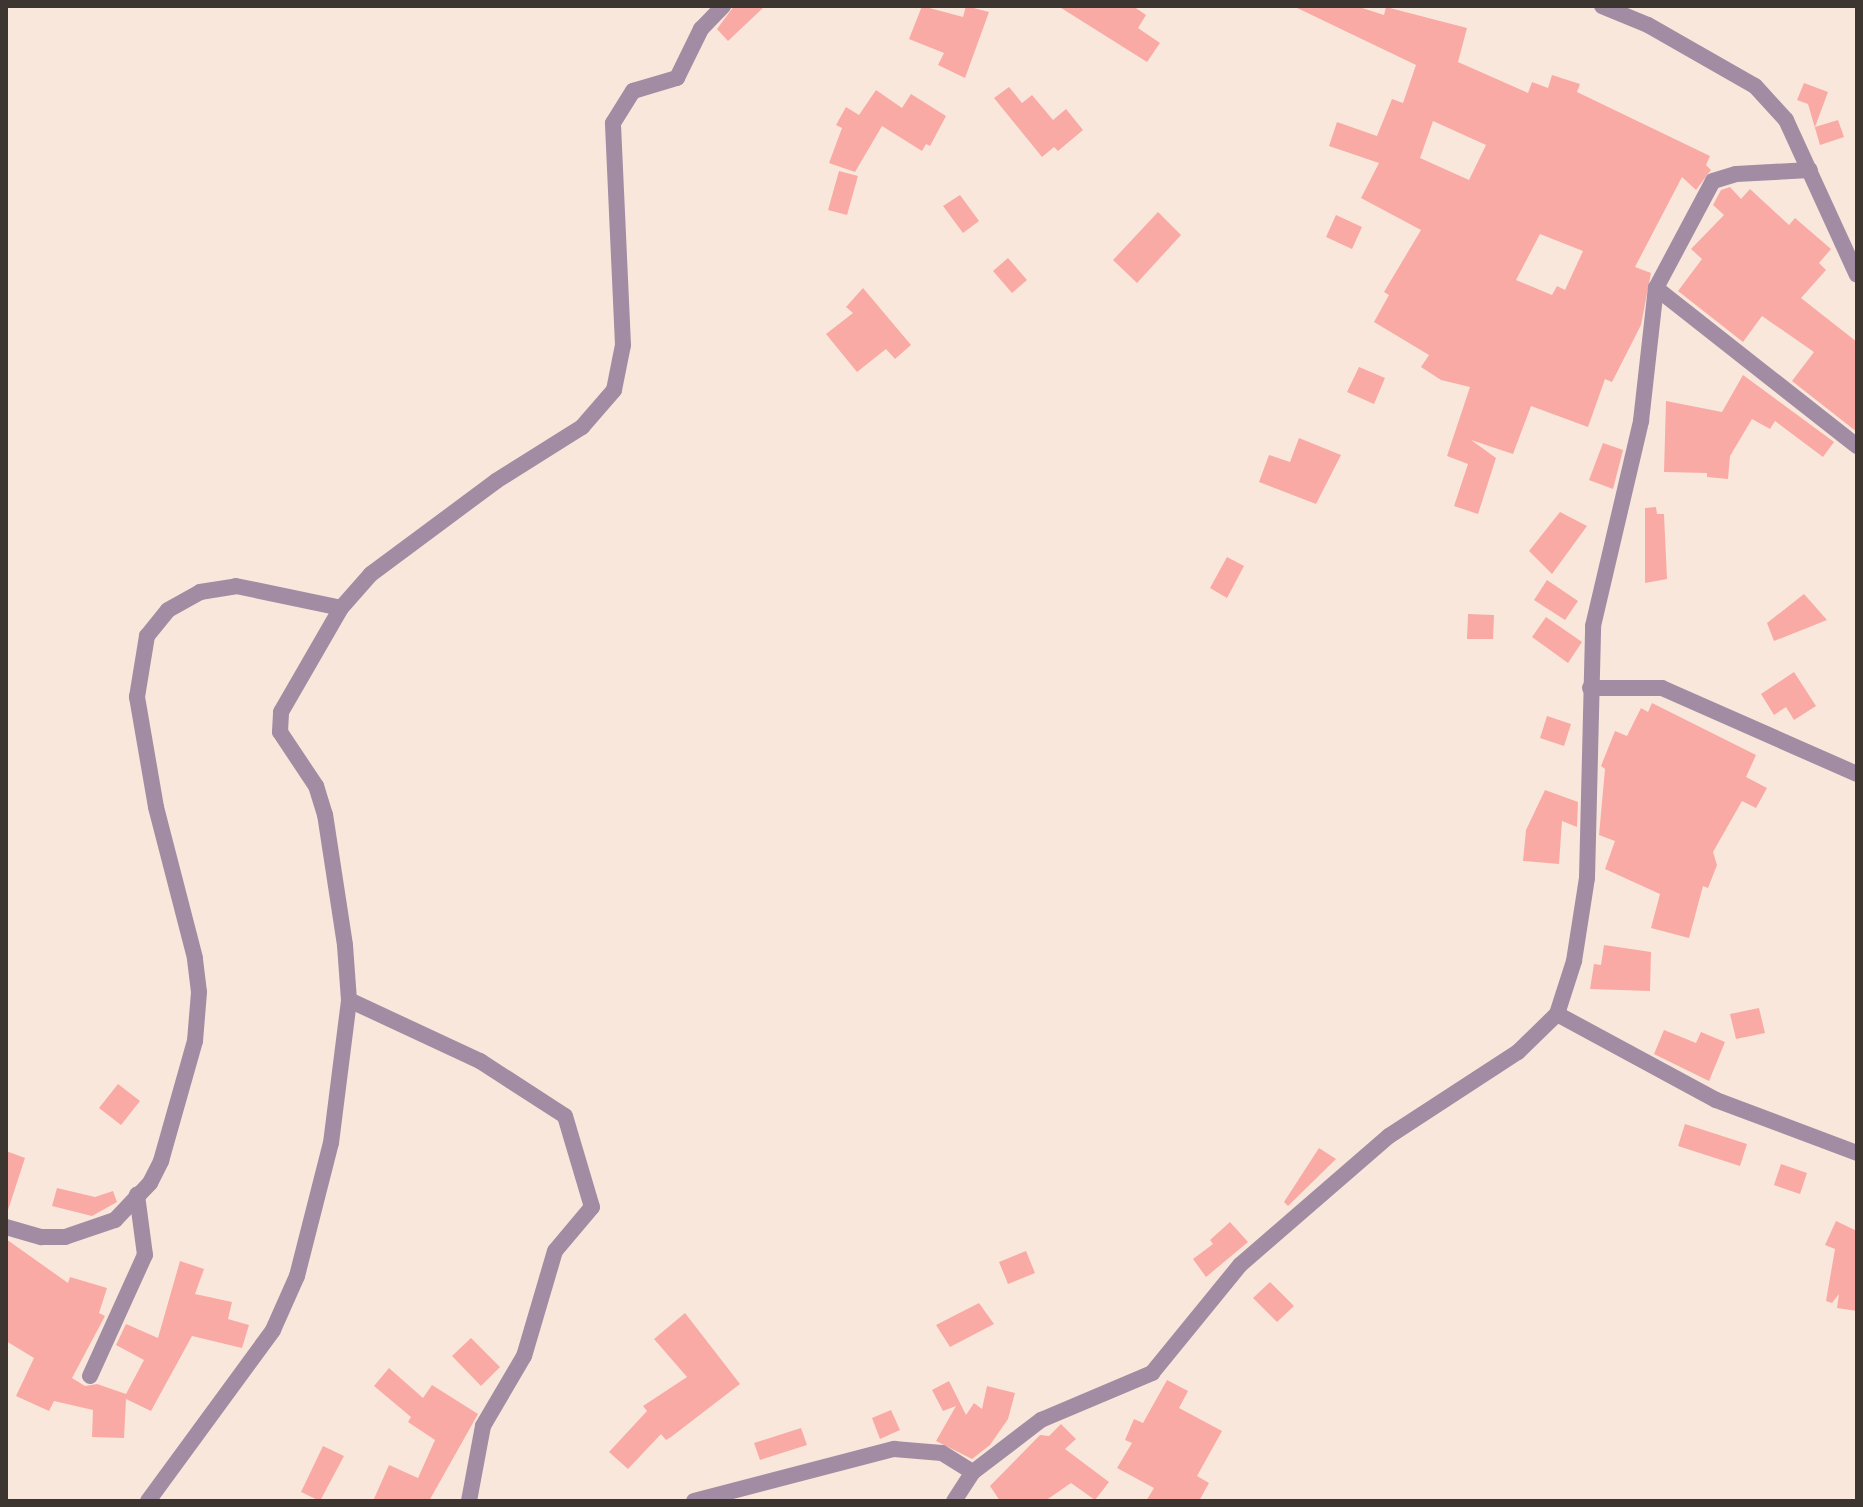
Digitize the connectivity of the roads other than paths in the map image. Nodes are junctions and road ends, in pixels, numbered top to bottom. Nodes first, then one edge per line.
1 (723, 6) edge
2 (1602, 6) edge
3 (1810, 170) junction
4 (1857, 275) edge
5 (1656, 288) junction
6 (1857, 446) edge
7 (341, 608) junction
8 (1590, 688) junction
9 (1857, 774) edge
10 (349, 1000) junction
11 (1557, 1014) junction
12 (1857, 1153) edge
13 (137, 1195) junction
14 (6, 1227) edge
15 (90, 1376) dead end
16 (965, 1484) edge
17 (148, 1501) edge
18 (469, 1501) edge
19 (694, 1501) edge

1 - 7 street
2 - 3 street
3 - 4 street
3 - 5 street
5 - 6 street
5 - 8 street
7 - 10 street
7 - 13 street
8 - 9 street
8 - 11 street
10 - 17 street
10 - 18 street
11 - 12 street
11 - 16 street
13 - 14 street
13 - 15 street
16 - 19 street

